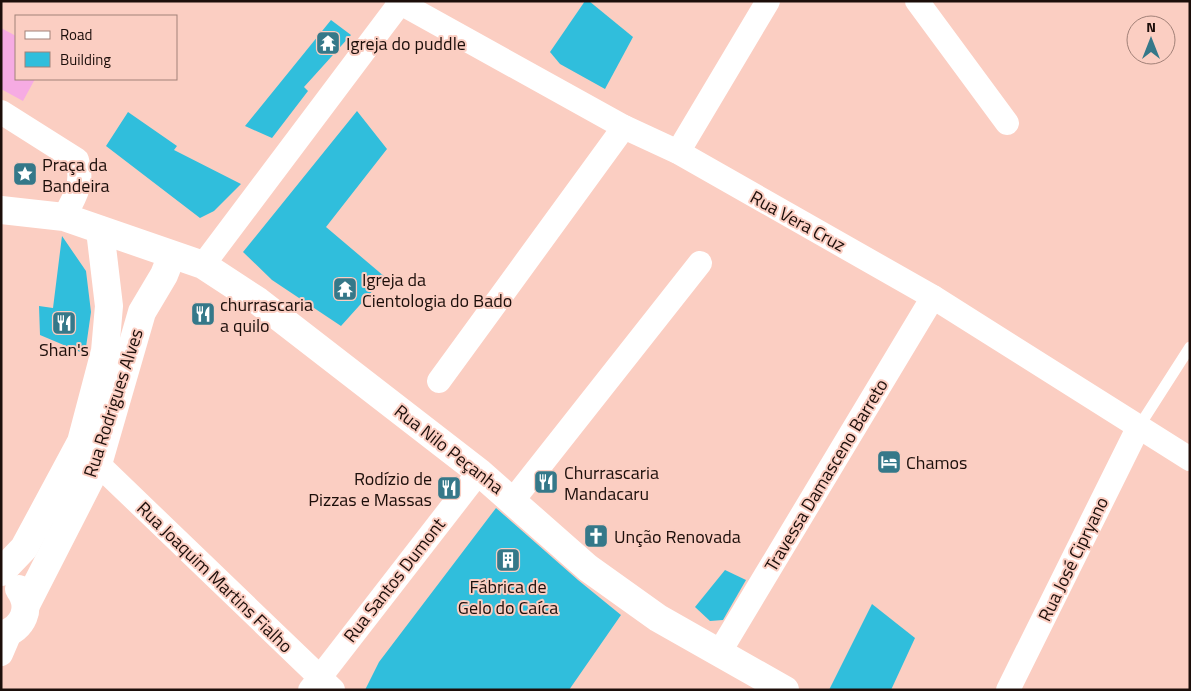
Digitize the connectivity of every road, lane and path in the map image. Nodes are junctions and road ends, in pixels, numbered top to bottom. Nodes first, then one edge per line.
1 (768, 1) edge
2 (917, 1) edge
3 (398, 2) edge
4 (1, 112) edge
5 (1007, 123) dead end
6 (624, 127) junction
7 (678, 152) junction
8 (1, 210) edge
9 (64, 217) junction
10 (100, 230) junction
11 (172, 255) junction
12 (700, 263) dead end
13 (204, 265) junction
14 (933, 297) junction
15 (109, 306) junction
16 (142, 312) junction
17 (1190, 348) edge
18 (439, 381) dead end
19 (1138, 428) junction
20 (87, 457) junction
21 (1190, 459) edge
22 (479, 472) junction
23 (513, 500) junction
24 (1, 572) edge
25 (1, 579) edge
26 (26, 605) junction
27 (4, 641) edge
28 (719, 653) junction
29 (321, 686) edge
30 (785, 690) edge
31 (1008, 690) edge

1 - 7 street
2 - 5 street
3 - 6 street, Rua Vera Cruz
3 - 13 street
4 - 9 street
6 - 7 street, Rua Vera Cruz
6 - 18 street
7 - 14 street, Rua Vera Cruz
8 - 9 main road, Rua Nilo Peçanha
9 - 10 main road, Rua Nilo Peçanha
10 - 11 main road, Rua Nilo Peçanha
10 - 15 main road, Rua Rodrigues Alves
11 - 13 main road, Rua Nilo Peçanha
11 - 16 main road, Rua Rodrigues Alves
12 - 23 street
13 - 22 main road, Rua Nilo Peçanha
14 - 19 street, Rua Vera Cruz
14 - 28 street, Travessa Damasceno Barreto
15 - 16 main road
15 - 20 main road, Rua Rodrigues Alves
16 - 20 main road, Rua Rodrigues Alves
17 - 19 lane
19 - 21 street, Rua Vera Cruz
19 - 31 street, Rua José Cipryano
20 - 24 main road, Rua Rodrigues Alves
20 - 26 main road, Rua Rodrigues Alves
20 - 29 street, Rua Joaquim Martins Fialho
22 - 23 main road, Rua Nilo Peçanha
22 - 29 street, Rua Santos Dumont
23 - 28 main road, Rua Nilo Peçanha
25 - 26 main road
26 - 27 main road, Rua Rodrigues Alves
28 - 30 main road, Rua Nilo Peçanha

